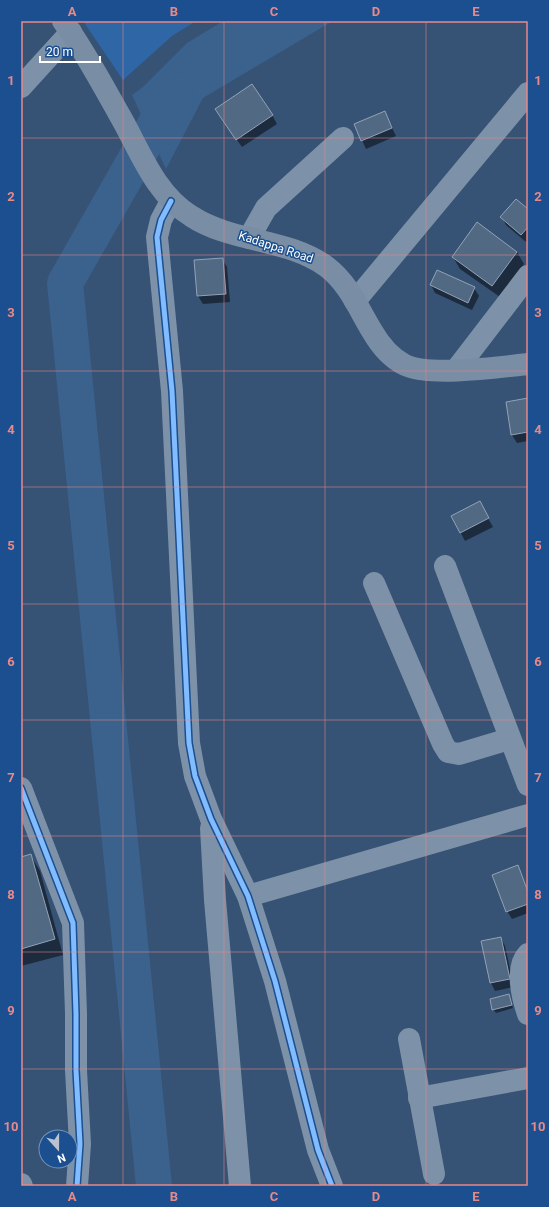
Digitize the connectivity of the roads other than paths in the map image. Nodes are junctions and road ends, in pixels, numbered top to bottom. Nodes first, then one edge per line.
1 (67, 27) edge
2 (21, 86) edge
3 (528, 93) edge
4 (343, 138) dead end
5 (172, 201) junction
6 (249, 238) junction
7 (528, 276) edge
8 (355, 301) junction
9 (528, 364) edge
10 (456, 370) junction
11 (445, 566) dead end
12 (374, 583) dead end
13 (509, 739) junction
14 (528, 785) edge
15 (21, 788) edge
16 (528, 815) edge
17 (211, 819) junction
18 (248, 896) junction
19 (528, 954) edge
20 (528, 1014) edge
21 (408, 1039) dead end
22 (528, 1078) edge
23 (419, 1098) junction
24 (434, 1174) dead end
25 (77, 1186) edge
26 (240, 1186) edge
27 (332, 1186) edge

1 - 2 street
1 - 5 main road, Kadappa Road
3 - 8 street
4 - 6 street
5 - 6 main road, Kadappa Road
5 - 17 street
6 - 8 main road, Kadappa Road
7 - 10 street
8 - 10 main road, Kadappa Road
9 - 10 main road, Kadappa Road
11 - 13 street
12 - 13 street
13 - 14 street
15 - 25 street
16 - 18 street
17 - 18 street
17 - 26 street
18 - 27 street
19 - 20 street
21 - 23 street
22 - 23 street
23 - 24 street

